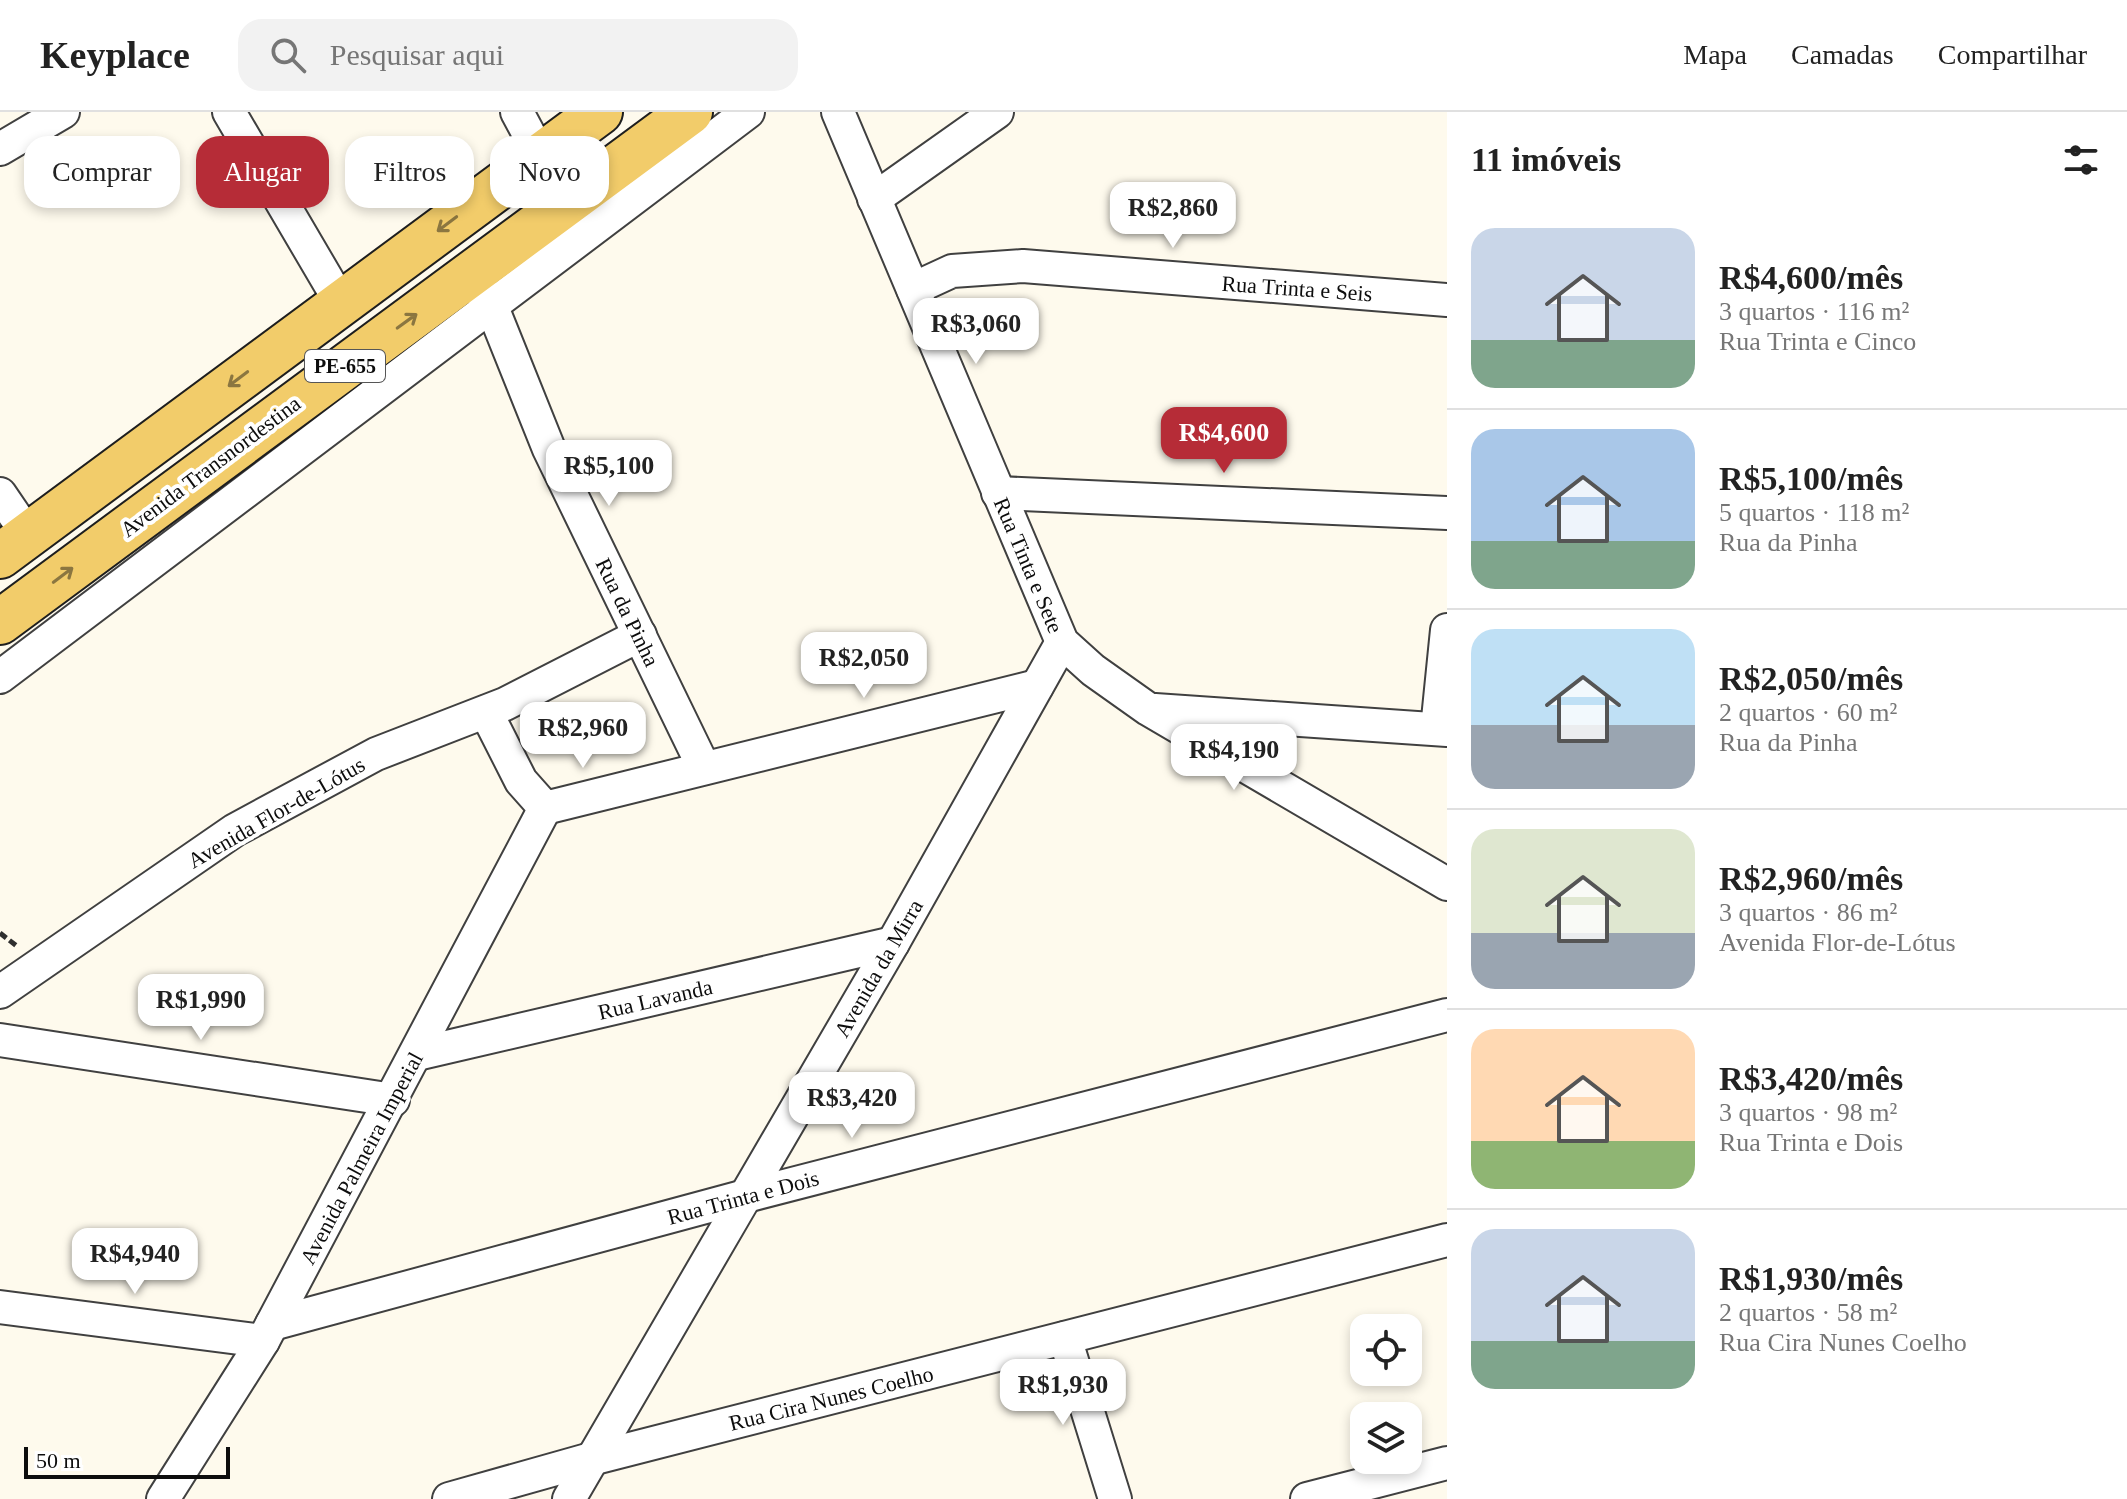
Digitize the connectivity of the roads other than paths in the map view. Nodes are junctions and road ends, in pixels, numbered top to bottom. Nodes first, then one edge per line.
1 (63, 112) edge
2 (229, 112) edge
3 (517, 112) edge
4 (600, 112) edge
5 (690, 112) edge
6 (748, 112) edge
7 (838, 112) edge
8 (997, 112) edge
9 (530, 136) edge
10 (567, 136) edge
11 (0, 149) edge
12 (490, 192) edge
13 (874, 199) junction
14 (913, 289) junction
15 (481, 291) junction
16 (1447, 300) edge
17 (341, 303) junction
18 (998, 493) junction
19 (0, 494) edge
20 (1447, 513) edge
21 (14, 545) edge
22 (0, 622) edge
23 (1447, 630) edge
24 (640, 635) junction
25 (1062, 642) junction
26 (0, 677) edge
27 (1037, 686) junction
28 (1148, 709) junction
29 (486, 712) junction
30 (1442, 730) edge
31 (704, 768) junction
32 (545, 808) junction
33 (1447, 884) edge
34 (893, 943) junction
35 (0, 992) edge
36 (1447, 1015) edge
37 (0, 1040) edge
38 (417, 1054) junction
39 (393, 1100) junction
40 (742, 1197) junction
41 (1447, 1240) edge
42 (0, 1307) edge
43 (267, 1333) junction
44 (1065, 1338) junction
45 (591, 1459) junction
46 (1447, 1463) edge
47 (163, 1499) edge
48 (449, 1499) edge
49 (569, 1499) edge
50 (1115, 1499) edge
51 (1307, 1499) edge

1 - 11 street
2 - 17 street
3 - 9 street
4 - 10 main road, PE-655
5 - 15 main road, Avenida Transnordestina / PE-655
6 - 15 street
7 - 13 street, Rua Tinta e Sete
8 - 13 street
12 -> 17 main road, PE-655
13 - 14 street, Rua Tinta e Sete
14 - 16 street, Rua Trinta e Seis
14 - 18 street, Rua Tinta e Sete
22 -> 15 main road, Avenida Transnordestina / PE-655
15 - 24 street, Rua da Pinha
15 - 26 street
17 -> 21 main road, PE-655
18 - 20 street
18 - 25 street, Rua Tinta e Sete
19 - 21 street
23 - 30 street
24 - 29 street, Avenida Flor-de-Lótus
24 - 31 street, Rua da Pinha
25 - 27 street, Avenida da Mirra
25 - 28 street, Rua Tinta e Sete
27 - 31 street
27 - 34 street, Avenida da Mirra
28 - 30 street
28 - 33 street, Rua Tinta e Sete
29 - 32 street
29 - 35 street, Avenida Flor-de-Lótus
31 - 32 street
32 - 38 street, Avenida Palmeira Imperial
34 - 38 street, Rua Lavanda
34 - 40 street, Avenida da Mirra
36 - 40 street, Rua Trinta e Dois
37 - 39 street
38 - 39 street, Avenida Palmeira Imperial
39 - 43 street, Avenida Palmeira Imperial
40 - 43 street, Rua Trinta e Dois
40 - 45 street, Avenida da Mirra
41 - 44 street, Rua Cira Nunes Coelho
42 - 43 street
43 - 47 street, Avenida Palmeira Imperial
44 - 45 street, Rua Cira Nunes Coelho
44 - 50 street
45 - 48 street, Rua Cira Nunes Coelho
45 - 49 street, Avenida da Mirra
46 - 51 street

